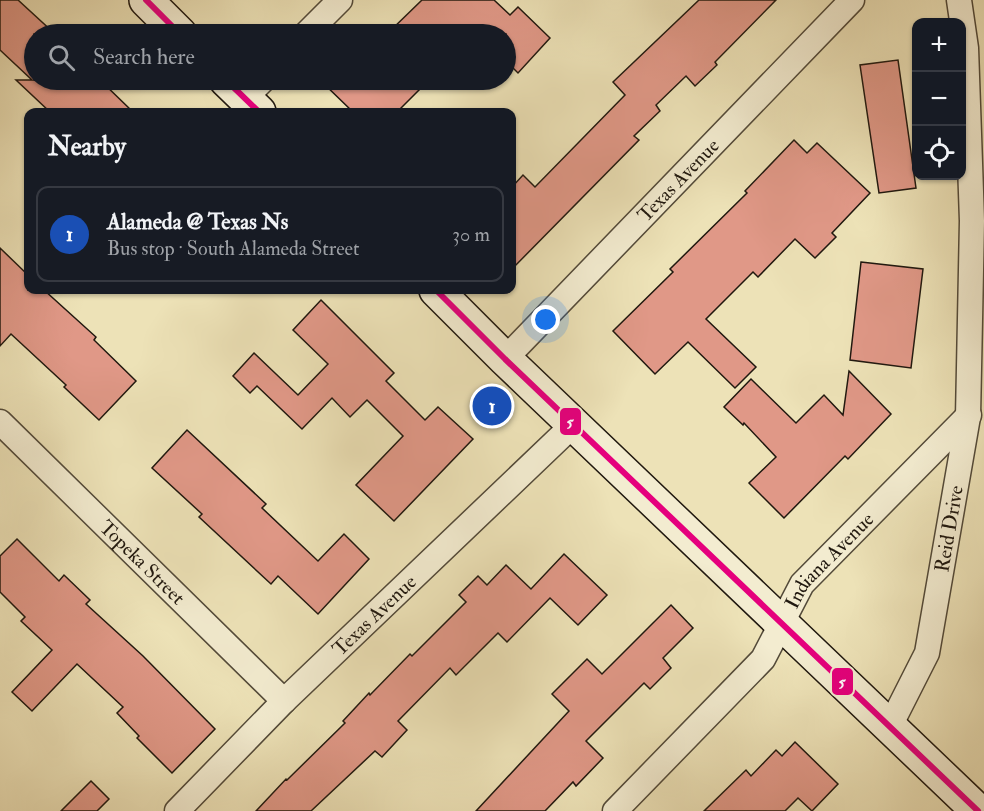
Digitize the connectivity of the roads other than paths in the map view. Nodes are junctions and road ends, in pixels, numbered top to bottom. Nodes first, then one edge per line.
1 (146, 0) edge
2 (340, 0) edge
3 (852, 0) edge
4 (959, 0) edge
5 (170, 24) edge
6 (316, 24) edge
7 (440, 294) edge
8 (506, 359) junction
9 (976, 409) edge
10 (0, 422) edge
11 (574, 424) junction
12 (782, 622) junction
13 (284, 700) junction
14 (890, 726) junction
15 (177, 811) edge
16 (615, 811) edge
17 (978, 811) edge

1 - 5 main road
2 - 6 street
3 - 8 street, Texas Avenue
4 - 9 street, Reid Drive
7 - 8 main road
8 - 11 main road
9 - 12 street, Indiana Avenue
9 - 14 street, Reid Drive
10 - 13 street, Topeka Street
11 - 12 main road
11 - 13 street, Texas Avenue
12 - 14 main road
12 - 16 street, Indiana Avenue
13 - 15 street, Texas Avenue
14 - 17 main road

